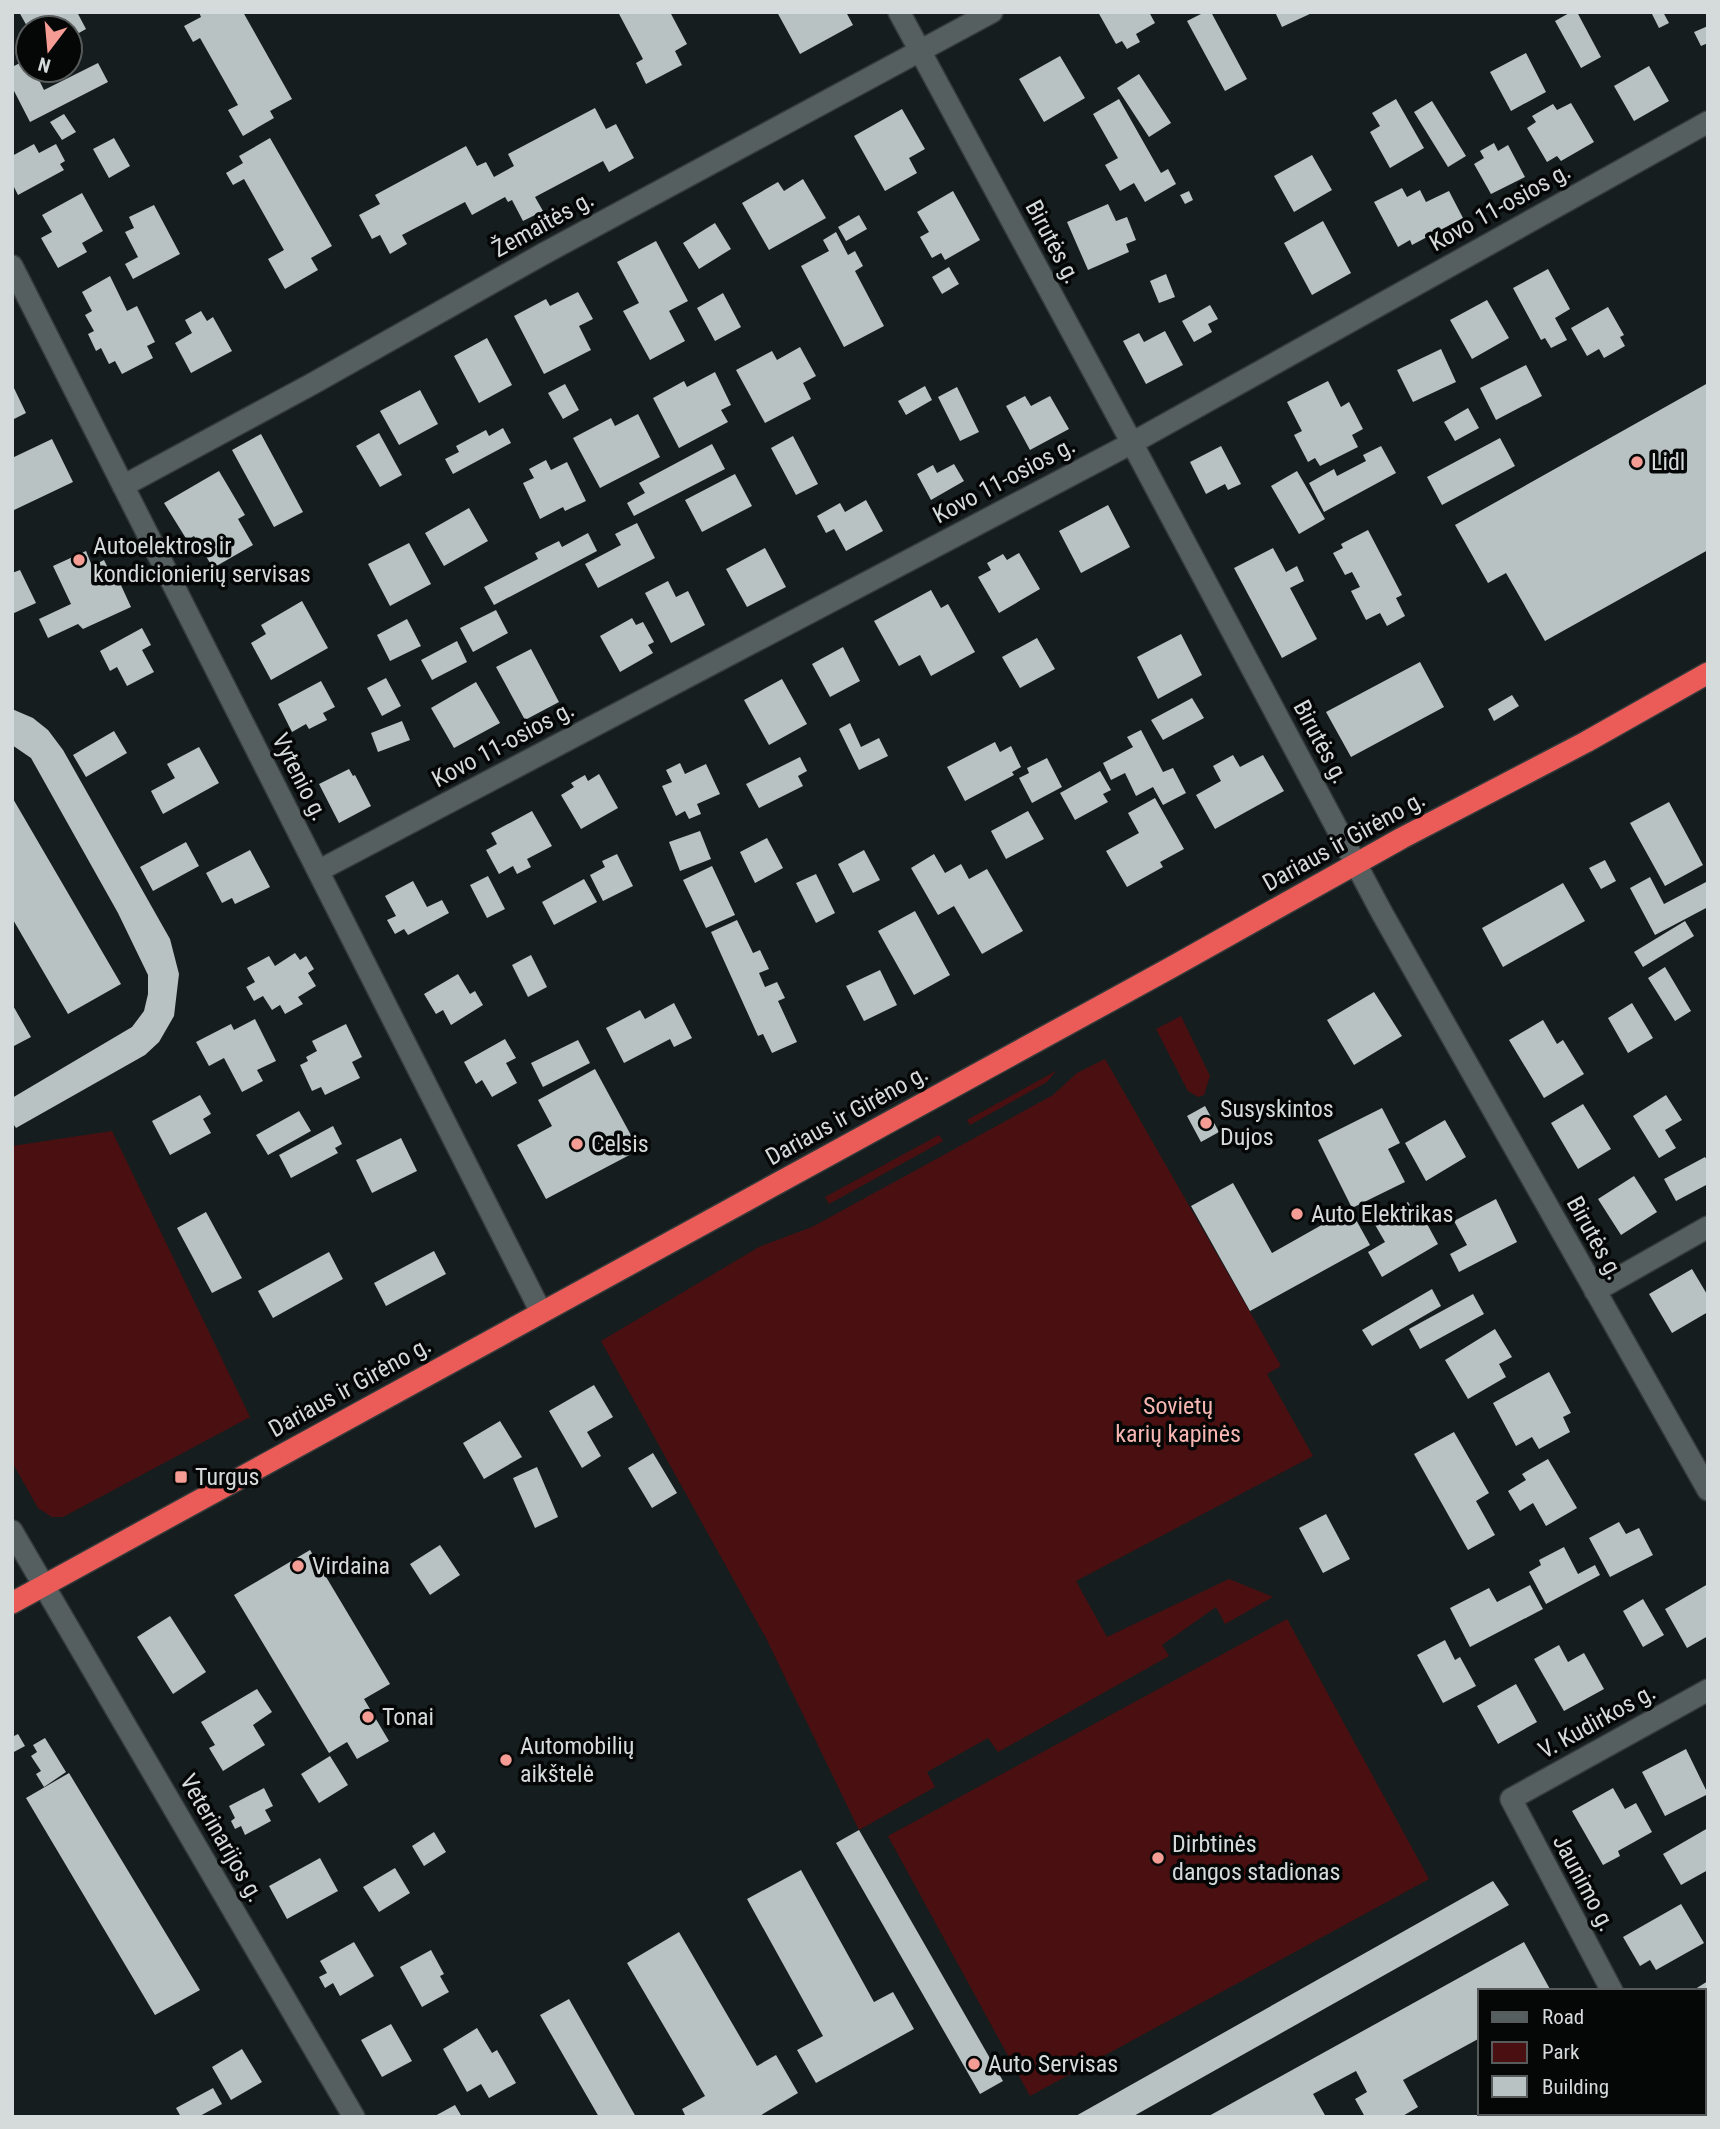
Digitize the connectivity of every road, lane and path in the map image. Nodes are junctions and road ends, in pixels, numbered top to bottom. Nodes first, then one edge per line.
1 (899, 12) edge
2 (992, 12) edge
3 (920, 52) junction
4 (1708, 122) edge
5 (12, 266) edge
6 (1132, 443) junction
7 (123, 486) junction
8 (1708, 673) edge
9 (1357, 863) junction
10 (318, 871) junction
11 (1708, 1227) edge
12 (1595, 1291) junction
13 (541, 1312) junction
14 (1708, 1490) edge
15 (12, 1531) edge
16 (44, 1586) junction
17 (12, 1603) edge
18 (1708, 1690) edge
19 (1511, 1799) joint
20 (1611, 1989) edge
21 (354, 2117) edge

1 - 3 street, Birutės g.
2 - 3 street, Žemaitės g.
3 - 6 street, Birutės g.
3 - 7 street, Žemaitės g.
4 - 6 street, Kovo 11-osios g.
5 - 7 street, Vytenio g.
6 - 9 street, Birutės g.
6 - 10 street, Kovo 11-osios g.
7 - 10 street, Vytenio g.
8 - 9 highway, Dariaus ir Girėno g.
9 - 12 street, Birutės g.
9 - 13 highway, Dariaus ir Girėno g.
10 - 13 street, Vytenio g.
11 - 12 street
12 - 14 street, Birutės g.
13 - 16 highway, Dariaus ir Girėno g.
15 - 16 street, Veterinarijos g.
16 - 17 highway, Dariaus ir Girėno g.
16 - 21 street, Veterinarijos g.
18 - 19 street, V. Kudirkos g.
19 - 20 street, Jaunimo g.

